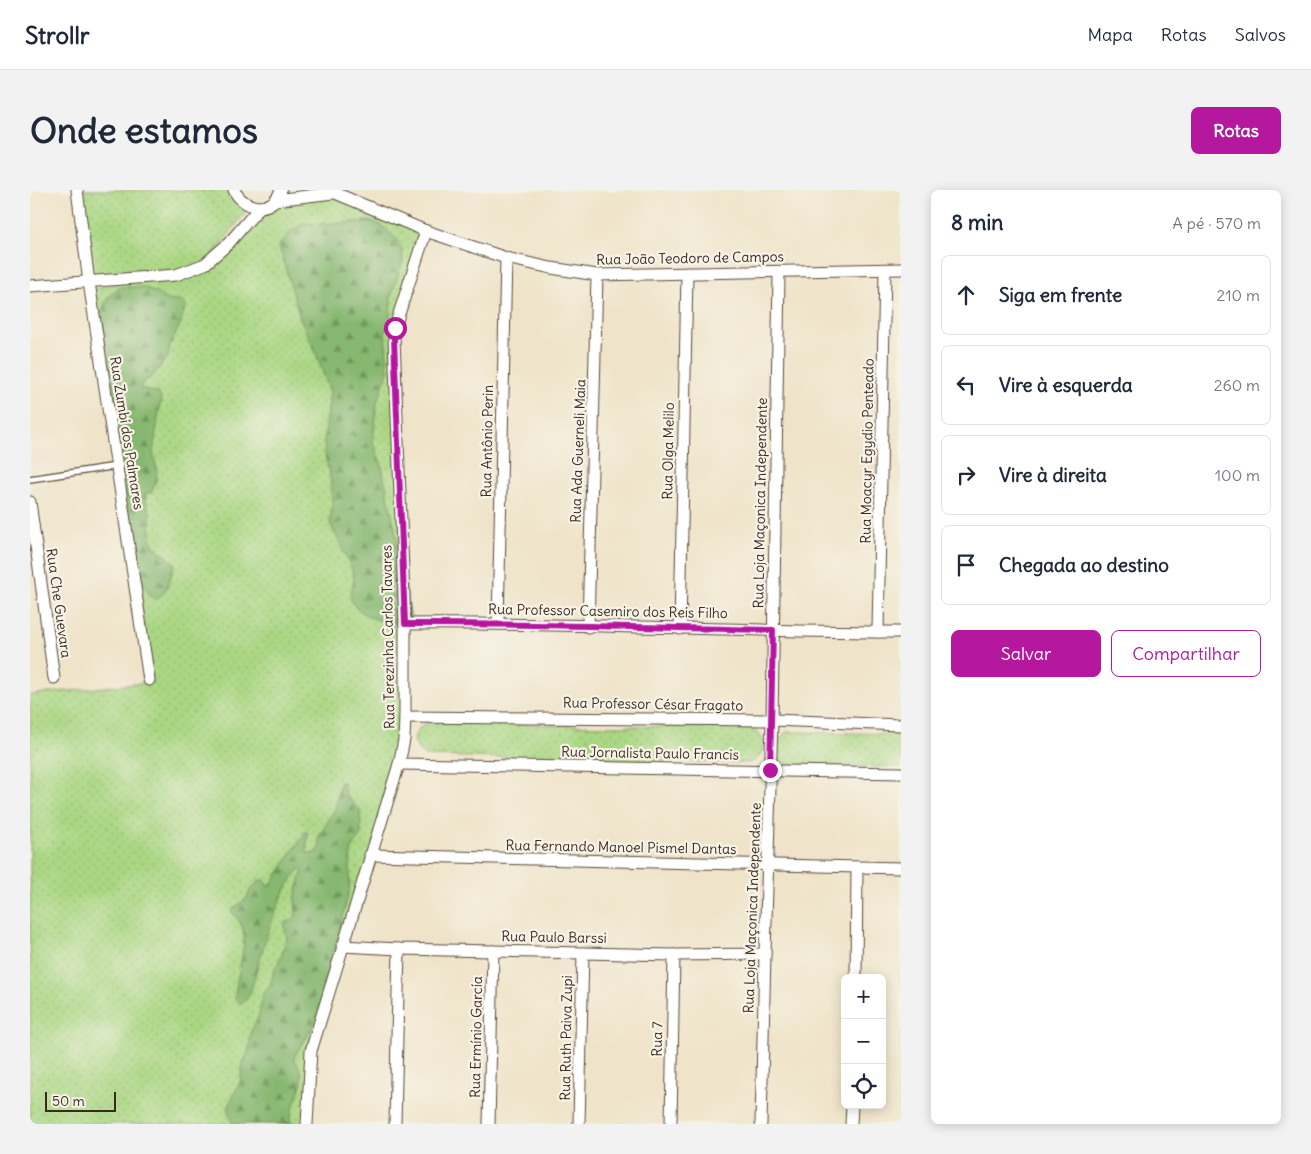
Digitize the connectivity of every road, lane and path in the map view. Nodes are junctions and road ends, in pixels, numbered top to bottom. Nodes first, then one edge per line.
1 (77, 190) edge
2 (234, 190) edge
3 (330, 192) edge
4 (278, 195) edge
5 (260, 207) junction
6 (426, 231) junction
7 (506, 258) junction
8 (885, 270) junction
9 (901, 270) edge
10 (779, 272) junction
11 (687, 273) junction
12 (597, 275) junction
13 (89, 282) junction
14 (30, 286) edge
15 (117, 466) junction
16 (30, 479) edge
17 (30, 502) edge
18 (498, 623) junction
19 (405, 624) junction
20 (588, 627) junction
21 (680, 629) junction
22 (773, 630) junction
23 (878, 632) junction
24 (901, 632) edge
25 (54, 678) dead end
26 (149, 680) dead end
27 (405, 717) junction
28 (772, 720) junction
29 (901, 725) edge
30 (399, 764) junction
31 (770, 770) junction
32 (901, 773) edge
33 (370, 855) junction
34 (768, 865) junction
35 (858, 867) junction
36 (901, 868) edge
37 (342, 946) junction
38 (399, 950) junction
39 (493, 951) junction
40 (583, 953) junction
41 (764, 954) junction
42 (674, 955) junction
43 (856, 974) edge
44 (852, 1109) edge
45 (307, 1124) edge
46 (395, 1124) edge
47 (489, 1124) edge
48 (579, 1124) edge
49 (670, 1124) edge
50 (761, 1124) edge
51 (850, 1124) edge

1 - 13 street, Rua Zumbí dos Palmares
2 - 5 street
3 - 4 street
3 - 6 street, Rua João Teodoro de Campos
4 - 5 street
5 - 13 street
6 - 7 street, Rua João Teodoro de Campos
6 - 19 street, Rua Terezinha Carlos Tavares
7 - 12 street, Rua João Teodoro de Campos
7 - 18 street, Rua Antônio Perin
8 - 9 street, Rua João Teodoro de Campos
8 - 10 street, Rua João Teodoro de Campos
8 - 23 street, Rua Moacyr Egydio Penteado
10 - 11 street, Rua João Teodoro de Campos
10 - 22 street, Rua Loja Maçonica Independente
11 - 12 street, Rua João Teodoro de Campos
11 - 21 street, Rua Olga Melilo
12 - 20 street, Rua Ada Guerneli Maia
13 - 14 street
13 - 15 street, Rua Zumbí dos Palmares
15 - 16 lane
15 - 26 street, Rua Zumbí dos Palmares
17 - 25 street, Rua Che Guevara
18 - 19 street, Rua Professor Casemiro dos Reis Filho
18 - 20 street, Rua Professor Casemiro dos Reis Filho
19 - 27 street, Rua Terezinha Carlos Tavares
20 - 21 street, Rua Professor Casemiro dos Reis Filho
21 - 22 street, Rua Professor Casemiro dos Reis Filho
22 - 23 street, Rua Professor Casemiro dos Reis Filho
22 - 28 street, Rua Loja Maçonica Independente
23 - 24 street, Rua Professor Casemiro dos Reis Filho
27 - 28 street, Rua Professor César Fragato
27 - 30 street, Rua Terezinha Carlos Tavares
28 - 29 street, Rua Professor César Fragato
28 - 31 street, Rua Loja Maçonica Independente
30 - 31 street, Rua Jornalista Paulo Francis
30 - 33 street, Rua Terezinha Carlos Tavares
31 - 32 street, Rua Jornalista Paulo Francis
31 - 34 street, Rua Loja Maçonica Independente
33 - 34 street, Rua Fernando Manoel Pismel Dantas
33 - 37 street, Rua Terezinha Carlos Tavares
34 - 35 street, Rua Fernando Manoel Pismel Dantas
34 - 41 street, Rua Loja Maçonica Independente
35 - 36 street, Rua Fernando Manoel Pismel Dantas
35 - 43 street
37 - 38 street, Rua Paulo Barssi
37 - 45 street, Rua Terezinha Carlos Tavares
38 - 39 street, Rua Paulo Barssi
38 - 46 street
39 - 40 street, Rua Paulo Barssi
39 - 47 street, Rua Ermínio García
40 - 42 street, Rua Paulo Barssi
40 - 48 street, Rua Ruth Paiva Zupi
41 - 42 street, Rua Paulo Barssi
41 - 50 street, Rua Loja Maçonica Independente
42 - 49 street, Rua 7
44 - 51 street

